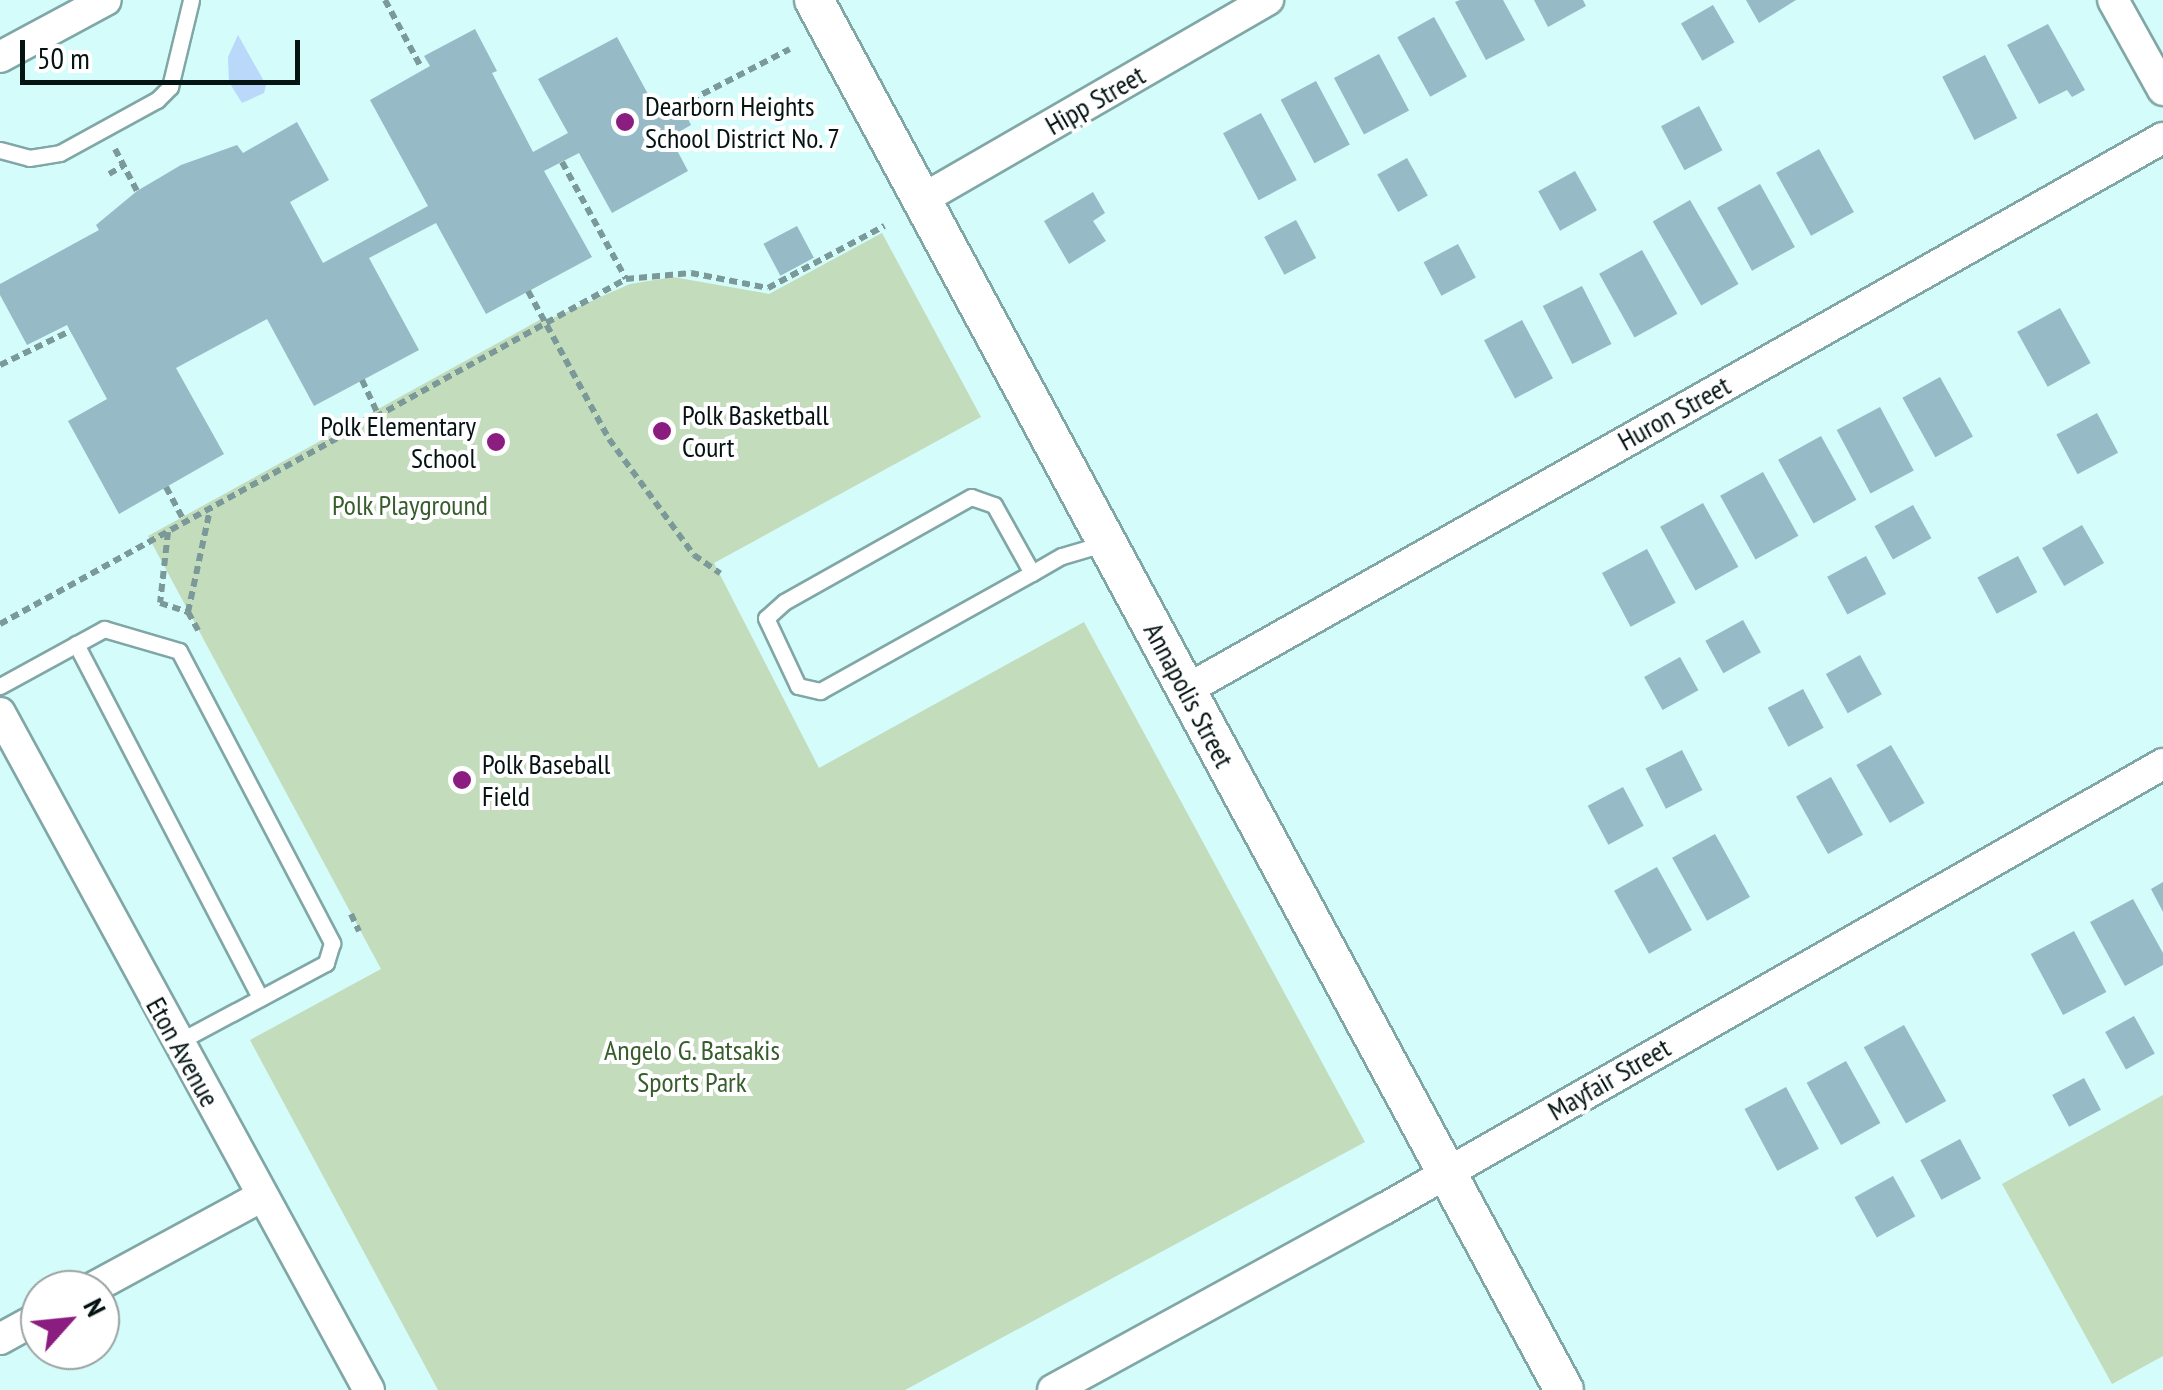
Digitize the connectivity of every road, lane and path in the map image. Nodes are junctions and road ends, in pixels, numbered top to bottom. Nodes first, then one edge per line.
1 (106, 0) edge
2 (191, 0) edge
3 (385, 0) edge
4 (814, 0) edge
5 (1268, 0) edge
6 (2113, 0) edge
7 (790, 49) dead end
8 (0, 58) edge
9 (421, 67) dead end
10 (2163, 90) edge
11 (686, 115) dead end
12 (2163, 138) edge
13 (114, 148) dead end
14 (0, 150) edge
15 (562, 162) dead end
16 (123, 166) junction
17 (109, 174) dead end
18 (137, 191) dead end
19 (921, 200) junction
20 (884, 226) dead end
21 (626, 279) junction
22 (528, 291) dead end
23 (543, 323) junction
24 (70, 330) dead end
25 (0, 365) edge
26 (362, 380) dead end
27 (378, 414) junction
28 (166, 488) dead end
29 (210, 508) junction
30 (185, 522) junction
31 (1106, 543) junction
32 (720, 573) dead end
33 (1032, 573) junction
34 (188, 612) dead end
35 (0, 624) edge
36 (76, 644) junction
37 (0, 686) edge
38 (1186, 690) junction
39 (0, 713) edge
40 (2163, 764) edge
41 (260, 998) junction
42 (178, 1042) junction
43 (1446, 1172) junction
44 (262, 1196) junction
45 (120, 1274) edge
46 (368, 1390) edge
47 (1052, 1390) edge
48 (1564, 1390) edge

1 - 8 street
2 - 14 lane
3 - 9 path
4 - 19 street, Annapolis Street
5 - 19 street, Hipp Street
6 - 10 street
7 - 11 path
12 - 38 street, Huron Street
13 - 16 path
15 - 21 path
16 - 17 path
16 - 18 path
19 - 31 street, Annapolis Street
20 - 21 path
21 - 23 path
22 - 23 path
23 - 27 path
23 - 32 path
24 - 25 path
26 - 27 path
27 - 29 path
28 - 30 path
29 - 30 path
29 - 34 path
30 - 35 path
31 - 33 lane
31 - 38 street, Annapolis Street
33 - 33 lane
36 - 37 lane
36 - 41 lane
36 - 41 lane
38 - 43 street, Annapolis Street
39 - 42 street, Eton Avenue
40 - 43 street, Mayfair Street
41 - 42 lane
42 - 44 street, Eton Avenue
43 - 47 street, Mayfair Street
43 - 48 street, Annapolis Street
44 - 45 street
44 - 46 street, Eton Avenue

